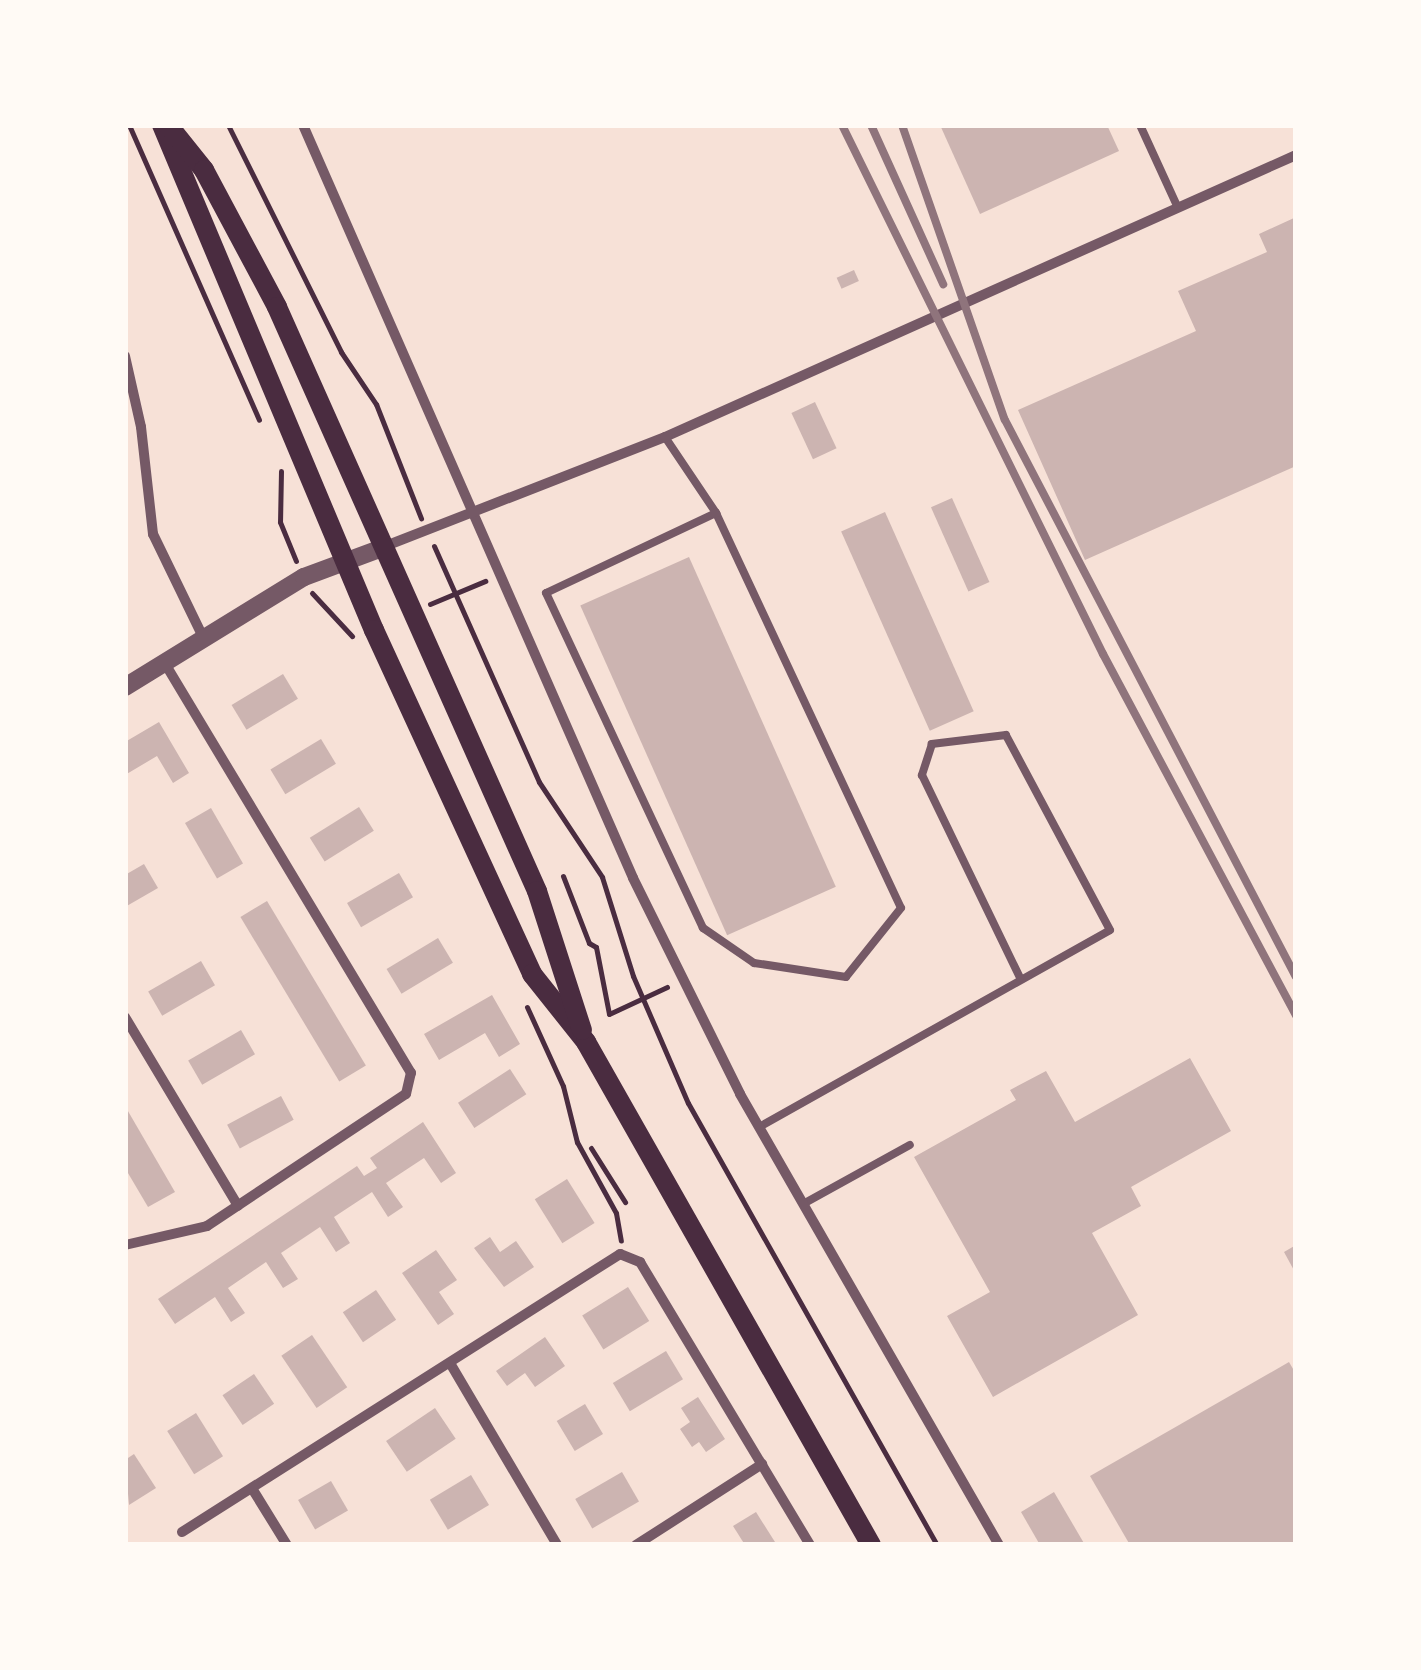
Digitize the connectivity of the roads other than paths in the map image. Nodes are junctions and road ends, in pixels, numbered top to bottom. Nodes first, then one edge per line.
1 (165, 125) edge
2 (302, 125) edge
3 (1140, 125) edge
4 (1296, 155) edge
5 (1176, 206) junction
6 (125, 356) edge
7 (665, 437) junction
8 (475, 510) junction
9 (716, 513) junction
10 (382, 548) junction
11 (346, 560) junction
12 (205, 640) junction
13 (165, 664) junction
14 (125, 687) edge
15 (1020, 978) junction
16 (125, 1017) edge
17 (586, 1042) junction
18 (761, 1126) junction
19 (910, 1145) dead end
20 (803, 1204) junction
21 (238, 1206) junction
22 (125, 1245) edge
23 (450, 1363) junction
24 (762, 1464) junction
25 (252, 1490) junction
26 (182, 1532) dead end
27 (287, 1545) edge
28 (557, 1545) edge
29 (636, 1545) edge
30 (810, 1545) edge
31 (871, 1545) edge
32 (999, 1545) edge

1 - 10 main road
1 - 11 main road
2 - 8 street
3 - 5 lane
4 - 5 street
5 - 7 street
6 - 12 street
7 - 8 street
7 - 9 lane
8 - 10 street
8 - 18 street
9 - 9 lane
10 - 11 street
10 - 17 main road
11 - 12 street
11 - 17 main road
12 - 13 street
13 - 14 street
13 - 21 street
15 - 15 lane
15 - 18 lane
16 - 21 street
17 - 31 main road
18 - 20 street
19 - 20 lane
20 - 32 street
21 - 22 street
23 - 24 street
23 - 25 street
23 - 28 street
24 - 29 street
24 - 30 street
25 - 26 street
25 - 27 street

